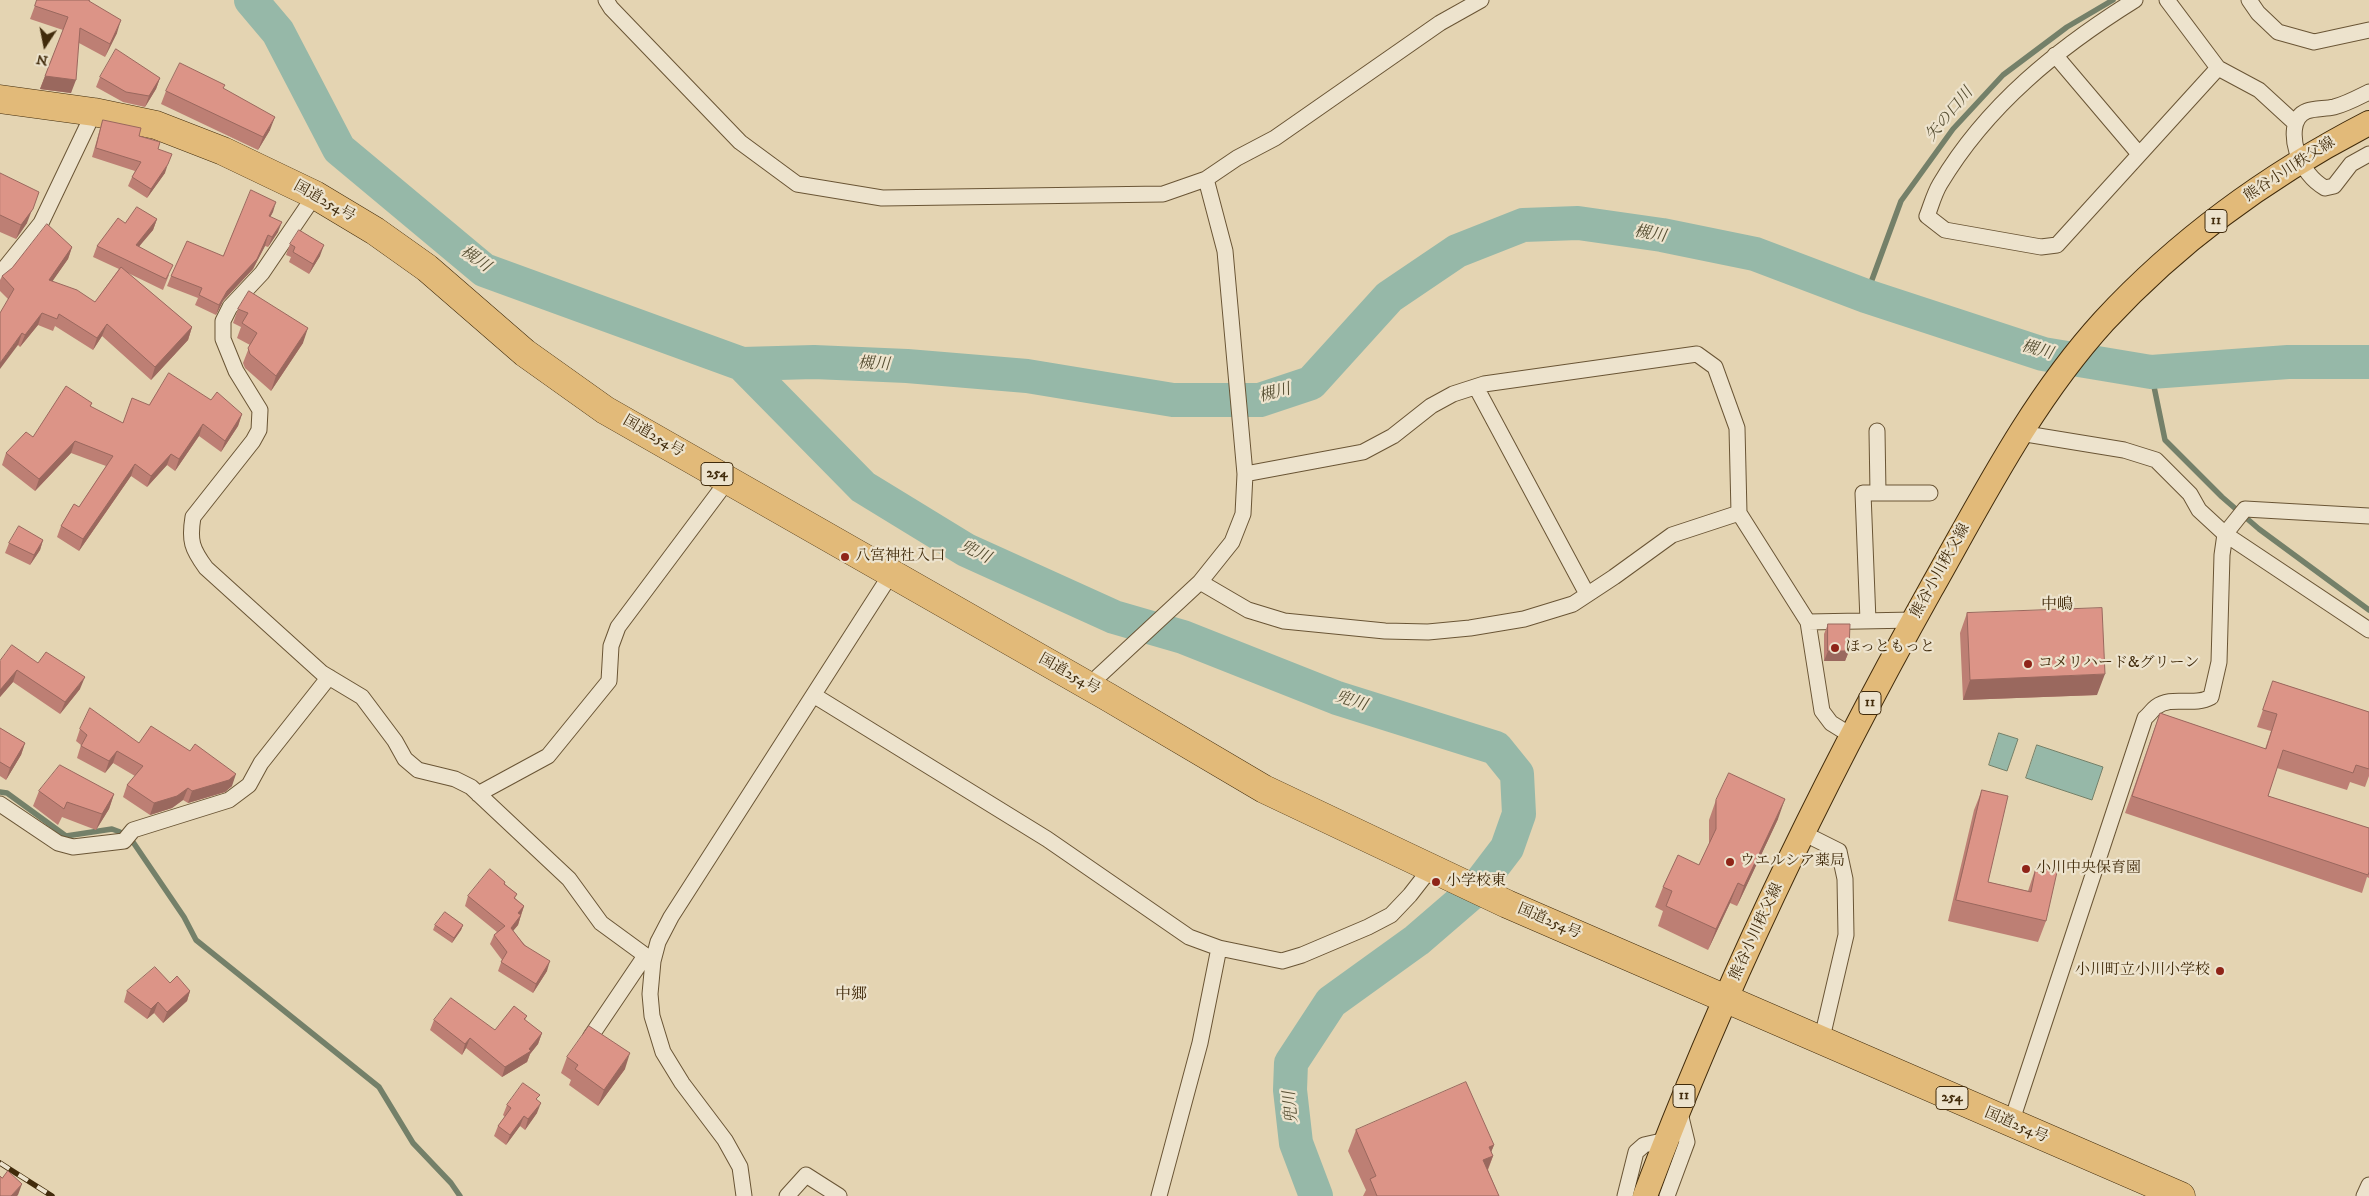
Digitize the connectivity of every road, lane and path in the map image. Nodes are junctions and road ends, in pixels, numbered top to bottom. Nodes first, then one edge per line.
1 (606, 0) edge
2 (1481, 0) edge
3 (2135, 0) edge
4 (2167, 0) edge
5 (2250, 0) edge
6 (2369, 30) edge
7 (2055, 54) junction
8 (2218, 68) junction
9 (2369, 92) edge
10 (0, 99) edge
11 (94, 112) junction
12 (2295, 123) junction
13 (2369, 123) edge
14 (2139, 154) junction
15 (2369, 154) edge
16 (2300, 161) junction
17 (1206, 179) junction
18 (315, 195) junction
19 (0, 274) edge
20 (1476, 387) junction
21 (2026, 426) junction
22 (1877, 431) dead end
23 (1245, 470) junction
24 (728, 480) junction
25 (1878, 493) junction
26 (1930, 493) dead end
27 (1739, 513) junction
28 (2369, 516) edge
29 (2225, 534) junction
30 (892, 574) junction
31 (1195, 587) junction
32 (1587, 594) junction
33 (1914, 620) junction
34 (1868, 621) junction
35 (1808, 622) junction
36 (2369, 630) edge
37 (329, 677) junction
38 (1088, 686) junction
39 (815, 696) junction
40 (1852, 736) junction
41 (478, 794) junction
42 (0, 804) edge
43 (1803, 834) junction
44 (1434, 869) junction
45 (1219, 948) junction
46 (649, 958) junction
47 (1726, 998) junction
48 (591, 1036) edge
49 (1822, 1042) junction
50 (1679, 1108) junction
51 (2011, 1123) junction
52 (1666, 1140) junction
53 (2369, 1185) edge
54 (744, 1196) edge
55 (787, 1196) edge
56 (839, 1196) edge
57 (1160, 1196) edge
58 (1625, 1196) edge
59 (1645, 1196) edge
60 (1667, 1196) edge
61 (2181, 1196) edge
62 (2364, 1196) edge

1 - 17 street
2 - 17 street
3 - 7 street
4 - 8 street
5 - 6 street
7 - 14 street
7 - 14 street
8 - 12 street
8 - 14 street
9 - 12 street
10 - 11 highway, 国道254号 / 254
11 - 18 highway, 国道254号 / 254
11 - 19 street
12 - 16 street
13 - 16 main road, 熊谷小川秩父線 / 11
15 - 16 street
16 - 21 main road, 熊谷小川秩父線 / 11
17 - 23 street
18 - 24 highway, 国道254号 / 254
18 - 37 street
20 - 23 street
20 - 27 street
20 - 32 street
21 - 29 street
21 - 33 main road, 熊谷小川秩父線 / 11
22 - 25 street
23 - 31 street
24 - 30 highway, 国道254号 / 254
24 - 41 street
25 - 26 street
25 - 34 street
27 - 32 street
27 - 35 street
28 - 29 street
29 - 36 street
29 - 51 street
30 - 38 highway, 国道254号 / 254
30 - 39 street
31 - 32 street
31 - 38 street
33 - 34 street
33 - 40 main road, 熊谷小川秩父線 / 11
34 - 35 street
35 - 40 street
37 - 41 street
37 - 42 street
38 - 44 highway, 国道254号 / 254
39 - 45 street
39 - 46 street
40 - 43 main road, 熊谷小川秩父線 / 11
41 - 46 street
43 - 47 main road, 熊谷小川秩父線 / 11
43 - 49 street
44 - 45 street
44 - 47 highway, 国道254号 / 254
45 - 57 street
46 - 48 street
46 - 54 street
47 - 49 highway, 国道254号 / 254
47 - 50 main road, 熊谷小川秩父線 / 11
49 - 51 highway, 国道254号 / 254
50 - 52 main road, 熊谷小川秩父線 / 11
50 - 60 street
51 - 61 highway, 国道254号 / 254
52 - 58 street
52 - 59 main road, 熊谷小川秩父線 / 11
53 - 62 street
55 - 56 street

